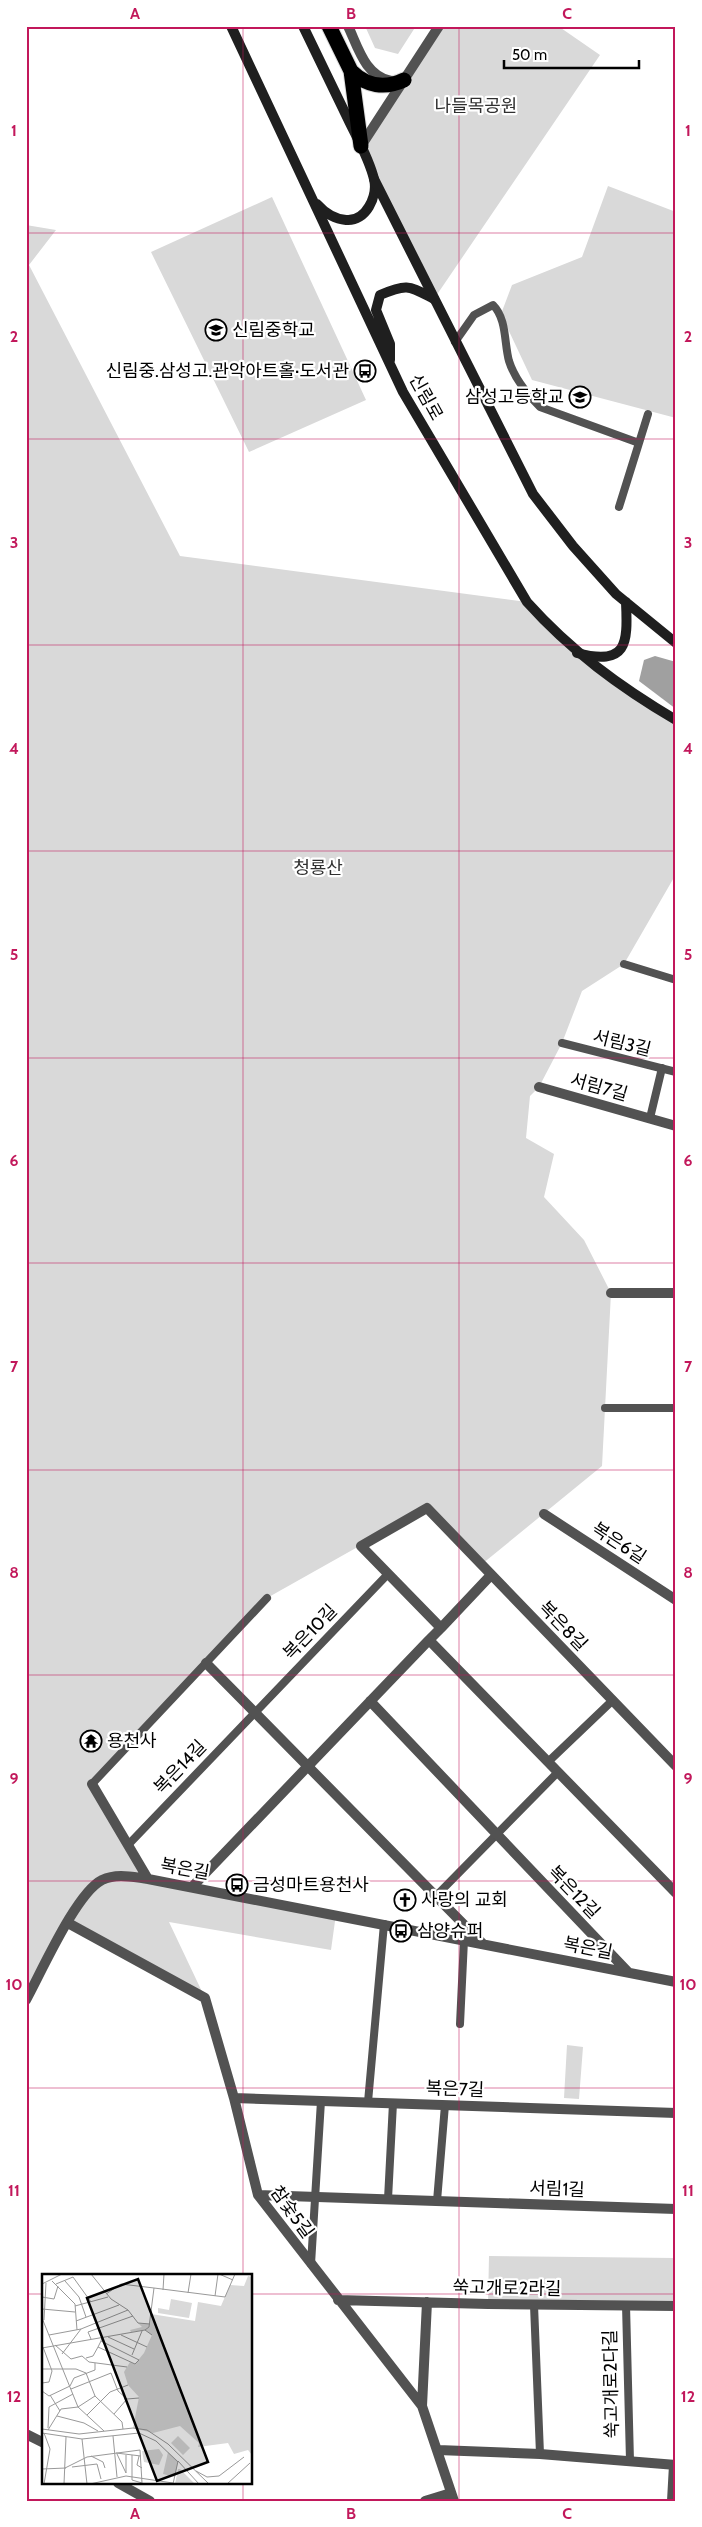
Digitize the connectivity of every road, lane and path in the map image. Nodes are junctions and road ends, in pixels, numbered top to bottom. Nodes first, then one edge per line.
1 (232, 26) edge
2 (303, 26) edge
3 (329, 26) edge
4 (348, 26) edge
5 (439, 26) edge
6 (350, 71) junction
7 (404, 80) junction
8 (361, 146) junction
9 (374, 179) junction
10 (312, 197) junction
11 (434, 299) junction
12 (455, 342) junction
13 (390, 364) junction
14 (648, 414) dead end
15 (639, 443) junction
16 (619, 507) dead end
17 (626, 602) junction
18 (676, 643) edge
19 (577, 653) junction
20 (676, 720) edge
21 (624, 964) dead end
22 (676, 980) edge
23 (562, 1043) dead end
24 (662, 1068) junction
25 (676, 1072) edge
26 (539, 1087) dead end
27 (650, 1118) junction
28 (676, 1126) edge
29 (611, 1293) dead end
30 (676, 1293) edge
31 (604, 1408) dead end
32 (676, 1408) edge
33 (544, 1514) dead end
34 (388, 1574) junction
35 (492, 1575) junction
36 (267, 1598) dead end
37 (676, 1600) edge
38 (441, 1628) junction
39 (429, 1640) junction
40 (206, 1663) junction
41 (613, 1700) junction
42 (370, 1702) junction
43 (255, 1713) junction
44 (548, 1762) junction
45 (308, 1766) junction
46 (676, 1766) edge
47 (558, 1772) junction
48 (92, 1784) joint
49 (496, 1834) junction
50 (128, 1844) junction
51 (148, 1879) junction
52 (193, 1886) junction
53 (676, 1893) edge
54 (436, 1896) junction
55 (68, 1923) junction
56 (384, 1924) junction
57 (464, 1940) junction
58 (483, 1944) junction
59 (628, 1972) junction
60 (676, 1982) edge
61 (26, 2000) edge
62 (460, 2024) dead end
63 (234, 2098) junction
64 (321, 2101) junction
65 (368, 2102) junction
66 (393, 2103) junction
67 (445, 2105) junction
68 (676, 2113) edge
69 (258, 2195) junction
70 (315, 2197) junction
71 (388, 2200) junction
72 (437, 2201) junction
73 (676, 2210) edge
74 (311, 2264) junction
75 (338, 2300) junction
76 (428, 2302) junction
77 (534, 2305) junction
78 (626, 2305) junction
79 (676, 2306) edge
80 (422, 2406) junction
81 (26, 2434) edge
82 (42, 2442) edge
83 (438, 2450) junction
84 (540, 2454) junction
85 (630, 2461) junction
86 (675, 2465) edge
87 (120, 2484) edge
88 (452, 2497) edge
89 (150, 2501) edge
90 (424, 2501) edge
91 (672, 2501) edge

1 - 10 main road, 신림로
2 - 8 main road
3 - 6 highway
4 - 7 street
5 - 7 street
6 - 7 highway
6 - 8 highway
7 - 8 street
8 - 9 main road
9 - 10 main road
9 - 11 main road, bridge
10 - 13 main road, 신림로
11 - 12 main road, bridge
11 - 13 main road
12 - 15 lane
12 - 17 main road, bridge
13 - 19 main road, 신림로
14 - 15 lane
15 - 16 lane
17 - 18 main road, bridge
17 - 19 main road, bridge
19 - 20 main road, 신림로
21 - 22 lane
23 - 24 lane, 서림3길
24 - 25 lane, 서림3길
24 - 27 lane
26 - 27 street, 서림7길
27 - 28 street, 서림7길
29 - 30 street
31 - 32 lane
33 - 37 street, 복은6길
34 - 35 street, 복은8길
34 - 38 street
34 - 43 lane, 복은10길
35 - 38 street
35 - 41 street, 복은8길
36 - 40 lane
38 - 39 street
39 - 42 street
39 - 44 street
40 - 43 street
40 - 48 lane
41 - 44 lane
41 - 46 street, 복은8길
42 - 45 street
42 - 49 street, 복은12길
43 - 45 street
43 - 50 lane, 복은14길
44 - 47 street
45 - 52 street
45 - 54 street
47 - 49 lane
47 - 53 street
48 - 50 street, 복은길
49 - 54 lane
49 - 59 street, 복은12길
50 - 51 street, 복은길
51 - 52 street, 복은길
51 - 55 street
52 - 56 street, 복은길
54 - 58 street
55 - 61 street
55 - 63 street, 참숯5길
56 - 57 street, 복은길
56 - 65 lane
57 - 58 street, 복은길
57 - 62 lane
58 - 59 street, 복은길
59 - 60 street, 복은길
63 - 64 street, 복은7길
63 - 69 street, 참숯5길
64 - 65 street, 복은7길
64 - 70 lane
65 - 66 street, 복은7길
66 - 67 street, 복은7길
66 - 71 lane
67 - 68 street, 복은7길
67 - 72 lane
69 - 70 street, 서림1길
69 - 74 street, 참숯5길
70 - 71 street, 서림1길
70 - 74 lane
71 - 72 street, 서림1길
72 - 73 street, 서림1길
74 - 75 street, 참숯5길
75 - 76 street, 쑥고개로2라길
75 - 80 street, 참숯5길
76 - 77 street, 쑥고개로2라길
76 - 80 street
77 - 78 street, 쑥고개로2라길
77 - 84 lane
78 - 79 street, 쑥고개로2라길
78 - 85 lane, 쑥고개로2다길
80 - 83 street, 참숯5길
81 - 82 street
83 - 84 street, 쑥고개로2다길
83 - 88 street, 참숯5길
84 - 85 street, 쑥고개로2다길
85 - 86 street, 쑥고개로2다길
86 - 91 street
87 - 89 street
88 - 90 street

